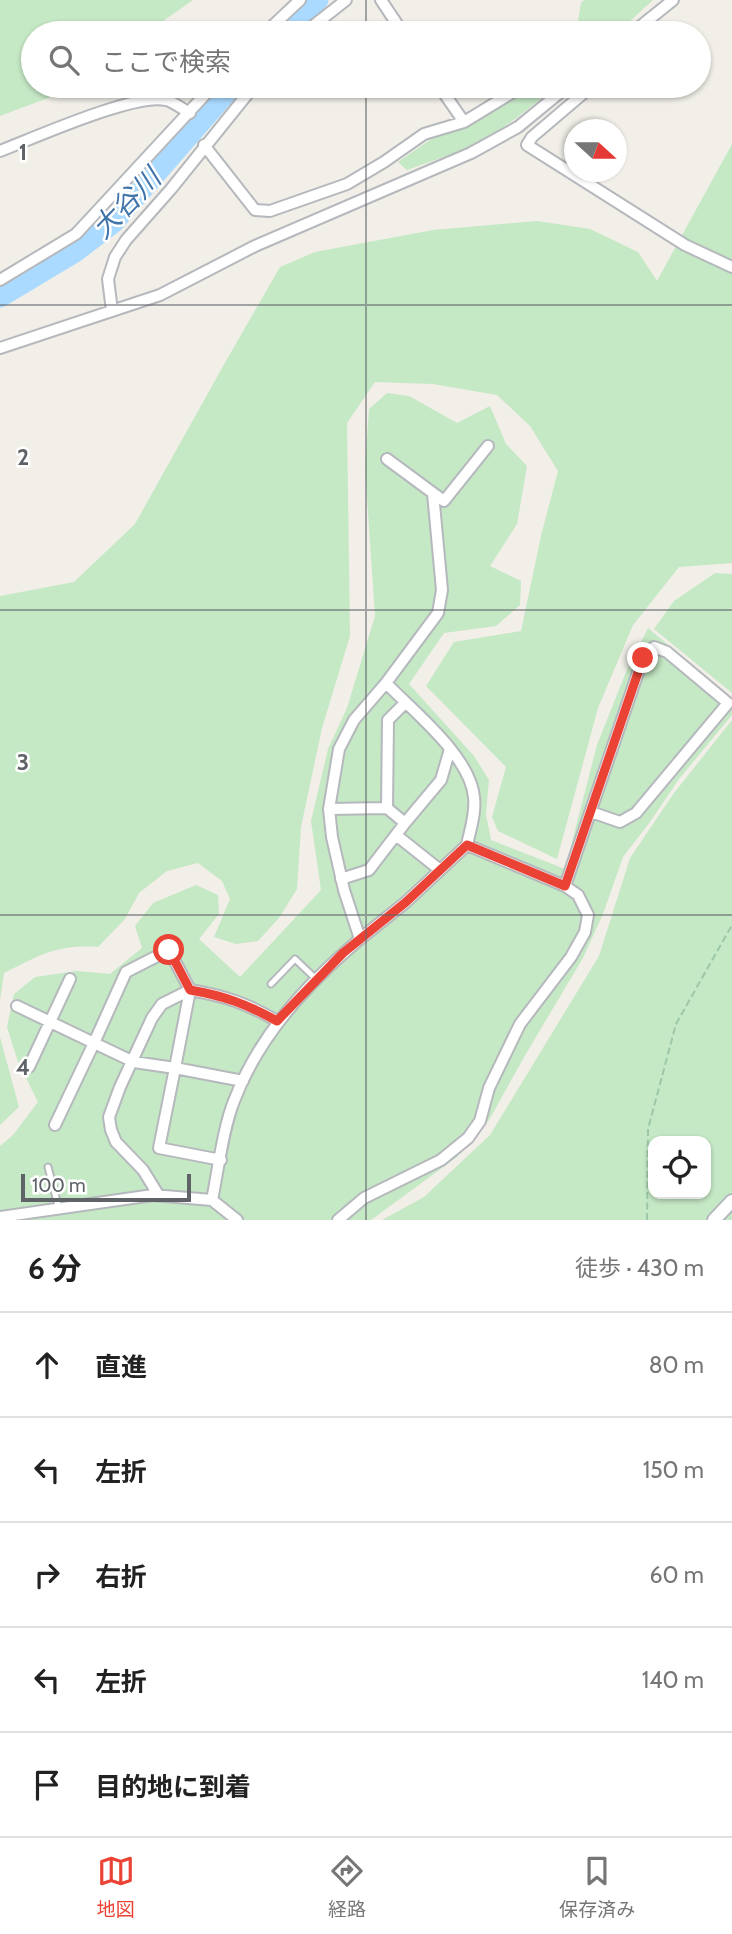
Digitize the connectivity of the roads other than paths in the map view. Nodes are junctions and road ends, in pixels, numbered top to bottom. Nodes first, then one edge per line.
1 (300, 0) edge
2 (346, 0) edge
3 (381, 0) edge
4 (673, 0) edge
5 (278, 21) edge
6 (319, 21) edge
7 (395, 21) edge
8 (647, 21) edge
9 (203, 98) edge
10 (244, 98) edge
11 (447, 98) edge
12 (503, 98) edge
13 (553, 98) edge
14 (578, 98) edge
15 (190, 113) junction
16 (464, 122) junction
17 (204, 145) junction
18 (0, 151) edge
19 (732, 267) edge
20 (0, 280) edge
21 (112, 311) junction
22 (0, 348) edge
23 (488, 446) dead end
24 (387, 459) dead end
25 (433, 493) junction
26 (386, 683) junction
27 (405, 703) junction
28 (450, 749) junction
29 (387, 808) junction
30 (329, 809) junction
31 (591, 812) junction
32 (405, 823) junction
33 (396, 835) junction
34 (467, 845) junction
35 (440, 870) junction
36 (341, 879) junction
37 (565, 886) junction
38 (360, 939) junction
39 (70, 979) dead end
40 (317, 980) junction
41 (271, 985) dead end
42 (190, 990) junction
43 (17, 1006) dead end
44 (277, 1021) junction
45 (50, 1022) junction
46 (94, 1043) junction
47 (134, 1062) junction
48 (29, 1067) dead end
49 (175, 1068) junction
50 (243, 1081) junction
51 (55, 1125) dead end
52 (220, 1160) junction
53 (48, 1167) dead end
54 (159, 1196) junction
55 (212, 1200) junction
56 (732, 1201) edge
57 (59, 1209) junction
58 (0, 1217) edge
59 (237, 1220) edge
60 (338, 1220) edge
61 (714, 1220) edge

1 - 5 street
2 - 6 street
3 - 7 street
4 - 8 street
9 - 15 street
10 - 17 street
11 - 16 street
12 - 16 street
13 - 21 street
14 - 19 street
15 - 18 street
15 - 20 street
16 - 17 street
17 - 21 street
21 - 22 street
23 - 25 street
24 - 25 street
25 - 26 street
26 - 27 street
26 - 30 street
27 - 28 street
27 - 29 street
28 - 32 street
28 - 34 street
29 - 30 street
29 - 32 street
30 - 36 street
31 - 31 street
31 - 37 street
32 - 33 street
33 - 35 street
33 - 36 street
34 - 35 street
34 - 37 street
35 - 38 street
36 - 38 street
37 - 60 street
38 - 40 street
39 - 45 street
40 - 41 lane
40 - 44 street
42 - 44 street
42 - 46 street
42 - 47 street
42 - 49 street
43 - 45 street
44 - 50 street
45 - 46 street
45 - 48 street
46 - 47 street
46 - 51 street
47 - 49 street
47 - 54 street
49 - 50 street
49 - 52 street
50 - 52 street
52 - 55 street
53 - 57 lane
54 - 55 street
54 - 57 street
55 - 59 street
56 - 61 street
57 - 58 street

